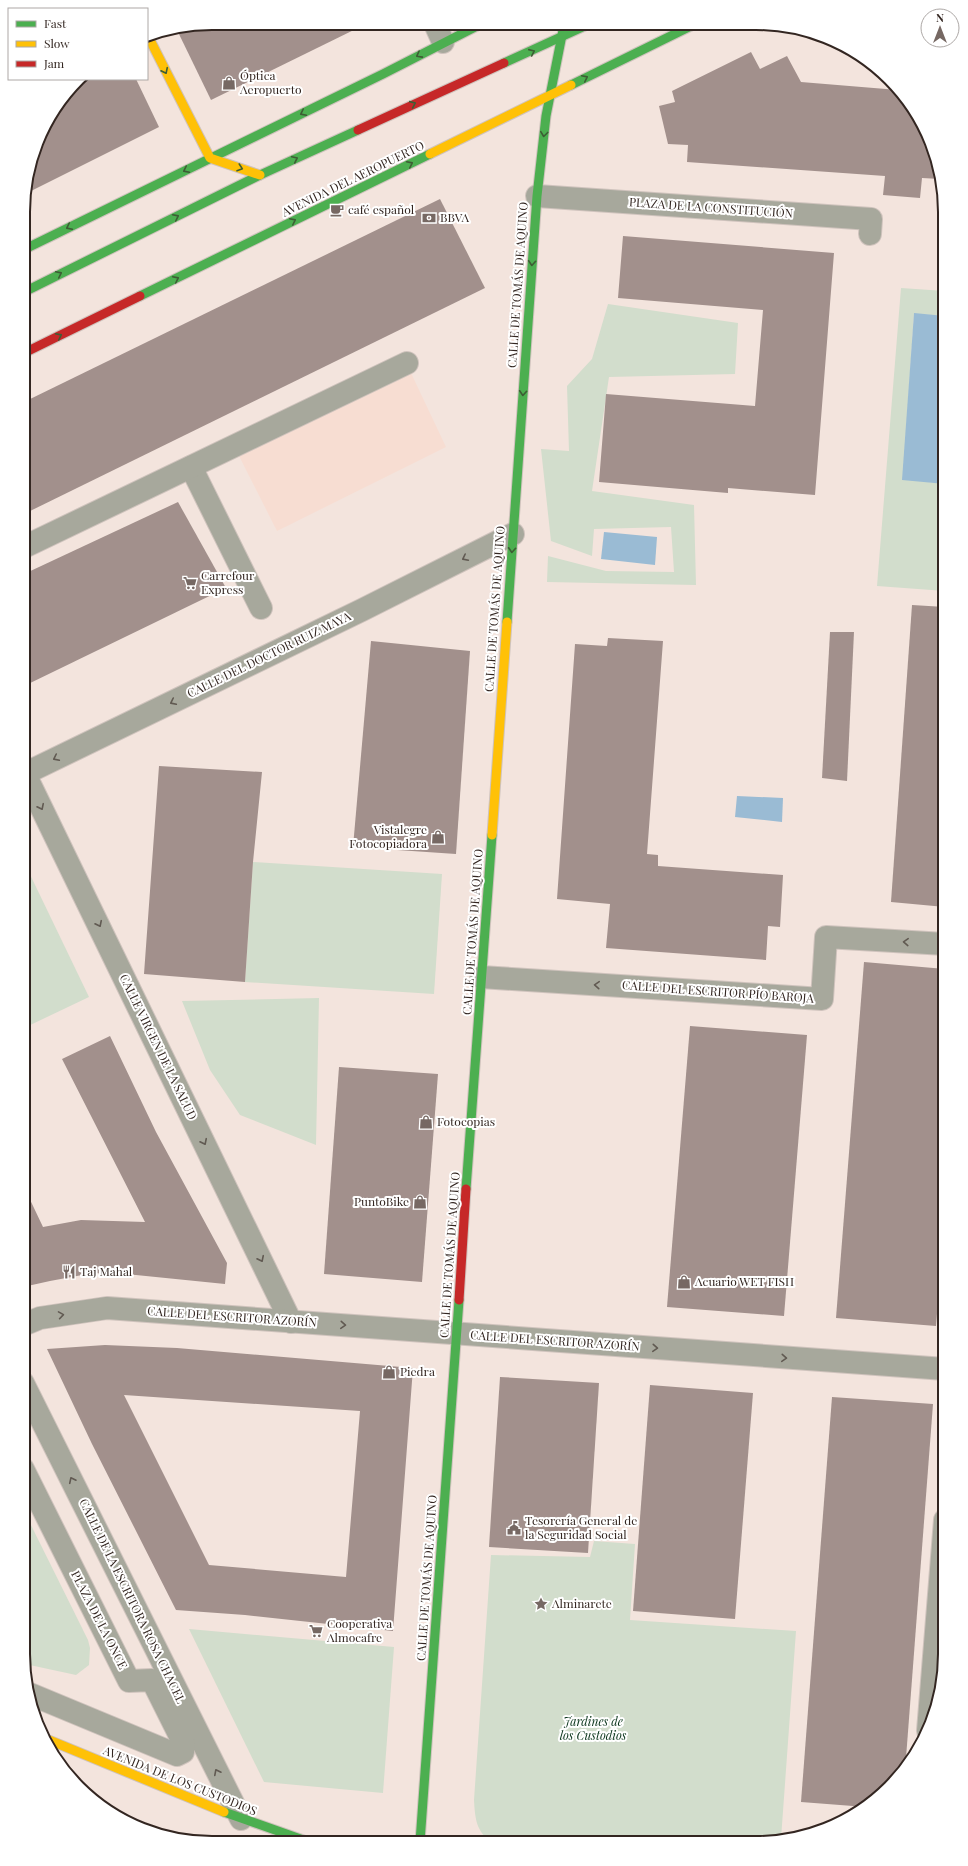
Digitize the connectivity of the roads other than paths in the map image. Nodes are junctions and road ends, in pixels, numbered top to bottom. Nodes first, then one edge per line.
1 (454, 30) edge
2 (563, 30) edge
3 (578, 30) edge
4 (683, 30) edge
5 (439, 33) edge
6 (561, 39) junction
7 (150, 41) edge
8 (550, 95) junction
9 (210, 158) junction
10 (260, 175) junction
11 (537, 196) junction
12 (870, 234) dead end
13 (30, 246) edge
14 (30, 289) edge
15 (30, 350) edge
16 (406, 363) dead end
17 (191, 467) junction
18 (513, 534) junction
19 (30, 544) edge
20 (261, 608) dead end
21 (30, 770) edge
22 (30, 785) edge
23 (938, 944) edge
24 (481, 977) junction
25 (30, 1322) edge
26 (291, 1322) junction
27 (456, 1334) junction
28 (938, 1368) edge
29 (30, 1396) edge
30 (30, 1483) edge
31 (938, 1607) edge
32 (35, 1696) edge
33 (930, 1707) edge
34 (52, 1741) edge
35 (241, 1819) junction
36 (291, 1836) edge
37 (420, 1836) edge

1 - 5 street
2 - 6 street, CALLE DE TOMÁS DE AQUINO
3 - 6 street
8 -> 4 street, AVENIDA DEL AEROPUERTO
5 -> 9 street
6 - 8 street, CALLE DE TOMÁS DE AQUINO
10 -> 6 street
7 -> 9 street
8 -> 11 street, CALLE DE TOMÁS DE AQUINO
15 -> 8 street, AVENIDA DEL AEROPUERTO
9 -> 10 street
9 -> 13 street
14 -> 10 street
11 - 12 street, PLAZA DE LA CONSTITUCIÓN
11 -> 18 street, CALLE DE TOMÁS DE AQUINO
16 - 17 street
17 - 19 street
17 - 20 street
18 -> 21 street, CALLE DEL DOCTOR RUIZ MAYA
18 -> 24 street, CALLE DE TOMÁS DE AQUINO
22 -> 26 street, CALLE VIRGEN DE LA SALUD
23 -> 24 street, CALLE DEL ESCRITOR PÍO BAROJA
24 - 27 street, CALLE DE TOMÁS DE AQUINO
25 -> 26 street, CALLE DEL ESCRITOR AZORÍN
26 -> 27 street, CALLE DEL ESCRITOR AZORÍN
27 -> 28 street, CALLE DEL ESCRITOR AZORÍN
27 - 37 street, CALLE DE TOMÁS DE AQUINO
35 -> 29 street, CALLE DE LA ESCRITORA ROSA CHACEL
30 - 32 street, PLAZA DE LA ONCE
31 - 33 street
34 - 35 street, AVENIDA DE LOS CUSTODIOS
35 - 36 street, AVENIDA DE LOS CUSTODIOS

